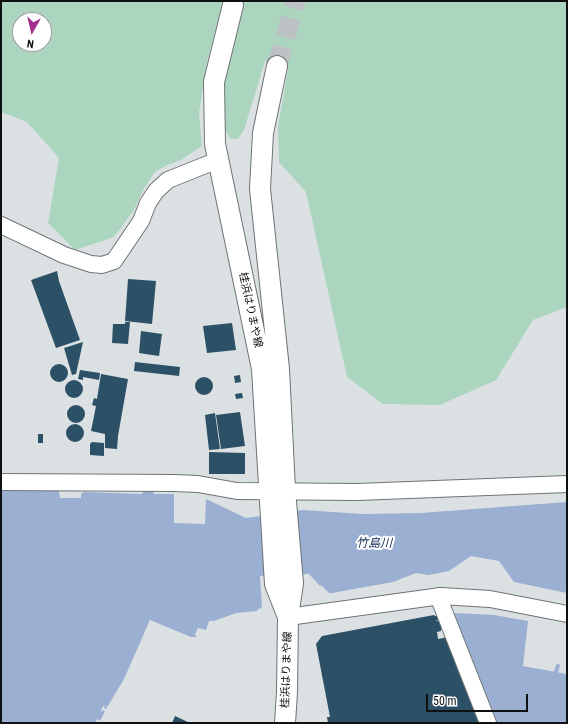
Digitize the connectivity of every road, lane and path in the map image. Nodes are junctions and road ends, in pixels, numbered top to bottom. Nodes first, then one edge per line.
1 (233, 5) dead end
2 (277, 66) tunnel mouth
3 (218, 160) junction
4 (1, 225) edge
5 (1, 482) edge
6 (567, 484) edge
7 (278, 498) junction
8 (438, 596) junction
9 (567, 614) edge
10 (288, 617) junction
11 (285, 723) edge
12 (488, 723) edge

1 - 3 main road, 桂浜はりまや線
2 - 7 main road, 桂浜はりまや線
3 - 4 street
3 - 7 main road, 桂浜はりまや線
5 - 7 street
6 - 7 street
7 - 10 main road, 桂浜はりまや線
8 - 9 street
8 - 10 street
8 - 12 street
10 - 11 main road, 桂浜はりまや線

